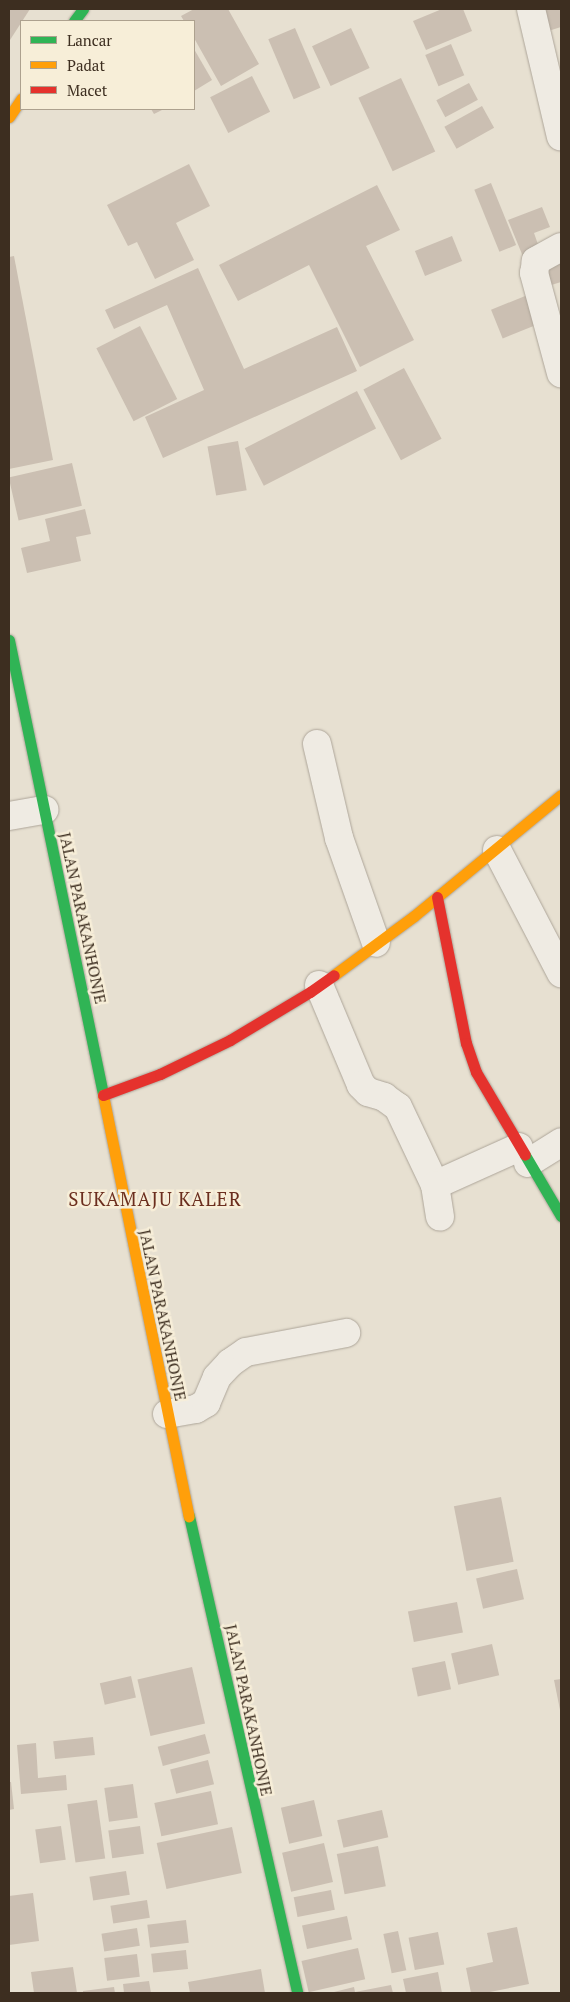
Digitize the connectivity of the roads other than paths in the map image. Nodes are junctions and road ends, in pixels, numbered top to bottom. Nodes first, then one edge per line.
1 (82, 9) edge
2 (531, 9) edge
3 (75, 20) edge
4 (20, 100) edge
5 (9, 117) edge
6 (561, 137) edge
7 (561, 247) edge
8 (561, 373) edge
9 (9, 640) edge
10 (317, 744) dead end
11 (561, 795) edge
12 (44, 810) junction
13 (9, 816) edge
14 (497, 850) junction
15 (437, 898) junction
16 (376, 943) junction
17 (561, 973) edge
18 (319, 985) junction
19 (103, 1095) junction
20 (561, 1142) edge
21 (523, 1155) junction
22 (435, 1185) junction
23 (561, 1216) edge
24 (440, 1217) dead end
25 (346, 1333) dead end
26 (167, 1414) junction
27 (297, 1993) edge

1 - 3 main road
2 - 6 street
4 - 5 main road
7 - 8 street
9 - 12 main road, JALAN PARAKANHONJE
10 - 16 street
11 - 14 main road
12 - 13 street
12 - 19 main road, JALAN PARAKANHONJE
14 - 15 main road
14 - 17 street
15 - 16 main road
15 - 21 main road
16 - 18 main road
18 - 19 main road
18 - 22 street
19 - 26 main road, JALAN PARAKANHONJE
20 - 21 street
21 - 22 street
21 - 23 main road
22 - 24 street
25 - 26 street
26 - 27 main road, JALAN PARAKANHONJE

